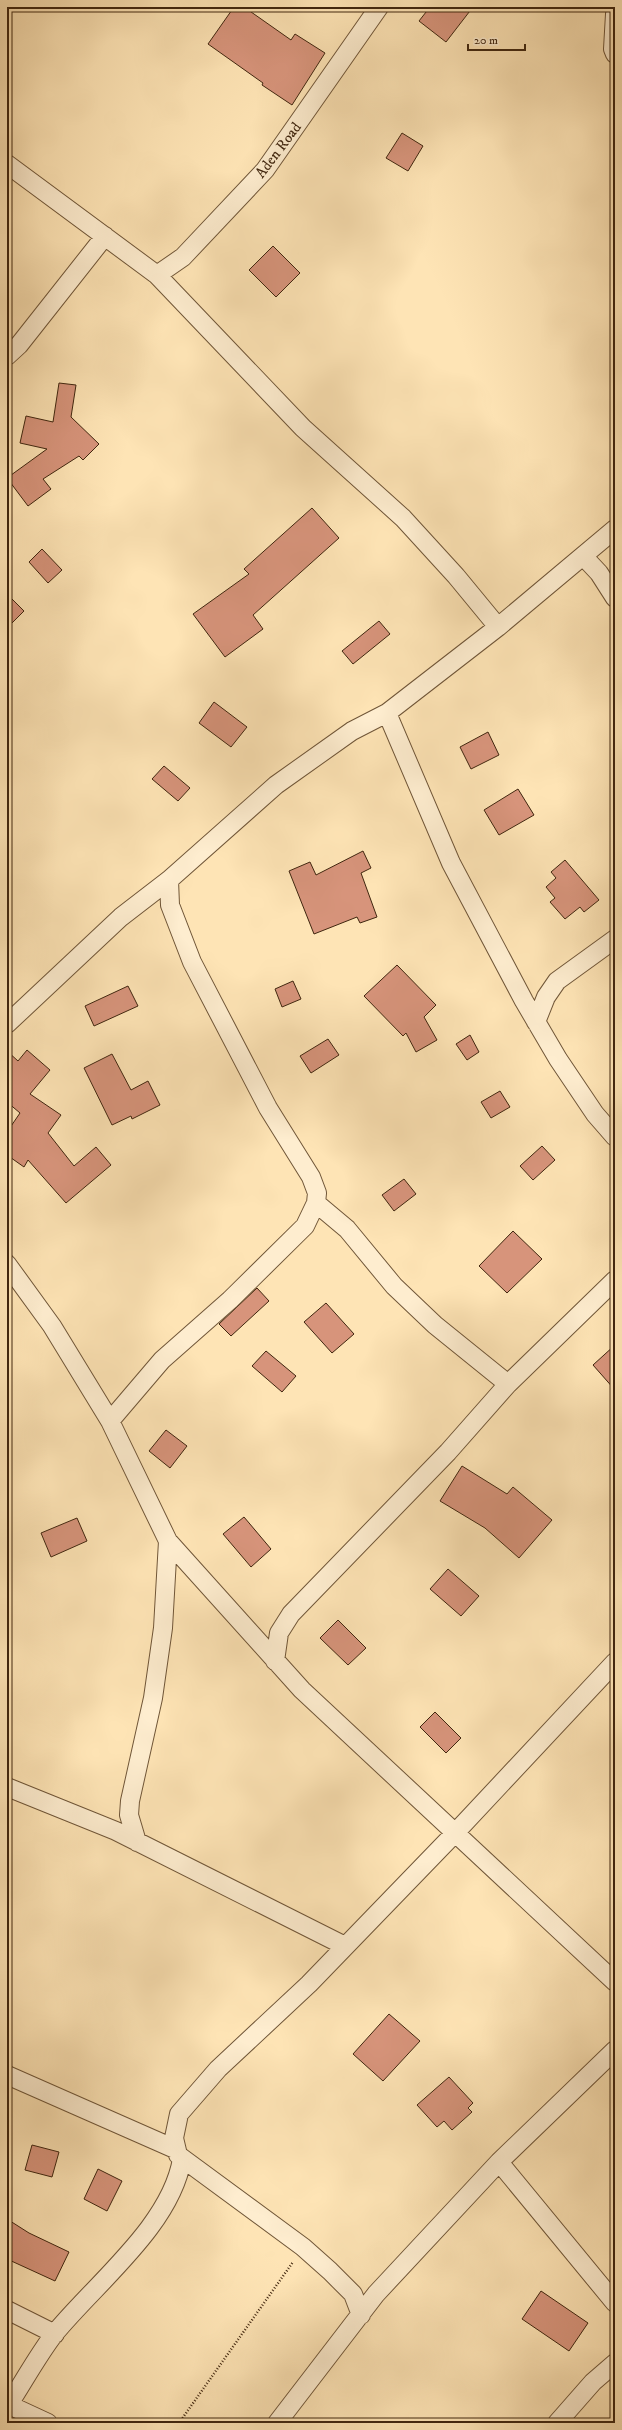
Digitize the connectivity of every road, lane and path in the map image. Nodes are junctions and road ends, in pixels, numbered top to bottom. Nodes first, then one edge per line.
1 (379, 7) edge
2 (615, 14) edge
3 (615, 54) edge
4 (7, 164) edge
5 (105, 236) junction
6 (157, 275) junction
7 (7, 356) edge
8 (615, 529) edge
9 (584, 556) junction
10 (615, 598) edge
11 (498, 627) junction
12 (387, 713) junction
13 (169, 880) junction
14 (615, 939) edge
15 (536, 1022) junction
16 (7, 1024) edge
17 (615, 1137) edge
18 (316, 1203) junction
19 (7, 1264) edge
20 (615, 1280) edge
21 (508, 1384) junction
22 (110, 1421) junction
23 (168, 1541) junction
24 (275, 1662) junction
25 (615, 1662) edge
26 (7, 1787) edge
27 (455, 1833) junction
28 (137, 1842) junction
29 (345, 1946) junction
30 (615, 1982) edge
31 (615, 2050) edge
32 (7, 2076) edge
33 (179, 2154) junction
34 (499, 2162) junction
35 (303, 2247) junction
36 (615, 2303) edge
37 (7, 2310) edge
38 (361, 2314) junction
39 (55, 2334) junction
40 (615, 2363) edge
41 (8, 2404) edge
42 (48, 2423) edge
43 (179, 2423) edge
44 (278, 2423) edge
45 (557, 2423) edge

1 - 6 street, Aden Road
2 - 3 street
4 - 5 street
5 - 6 street
5 - 7 street
6 - 11 street
8 - 9 street
9 - 10 street
9 - 11 street
11 - 12 street
12 - 13 street
12 - 15 street
13 - 16 street
13 - 18 street
14 - 15 street
15 - 17 street
18 - 21 street
18 - 22 street
19 - 22 street
20 - 21 street
21 - 24 street
22 - 23 street
23 - 24 street
23 - 28 street
24 - 27 street
25 - 27 street
26 - 28 street
27 - 29 street
27 - 30 street
28 - 29 street
29 - 33 street
31 - 34 street
32 - 33 street
33 - 35 street
33 - 39 street
34 - 36 street
34 - 38 street
35 - 38 street
35 - 43 path
37 - 39 street
38 - 44 street
39 - 41 street
40 - 45 street
41 - 42 street

